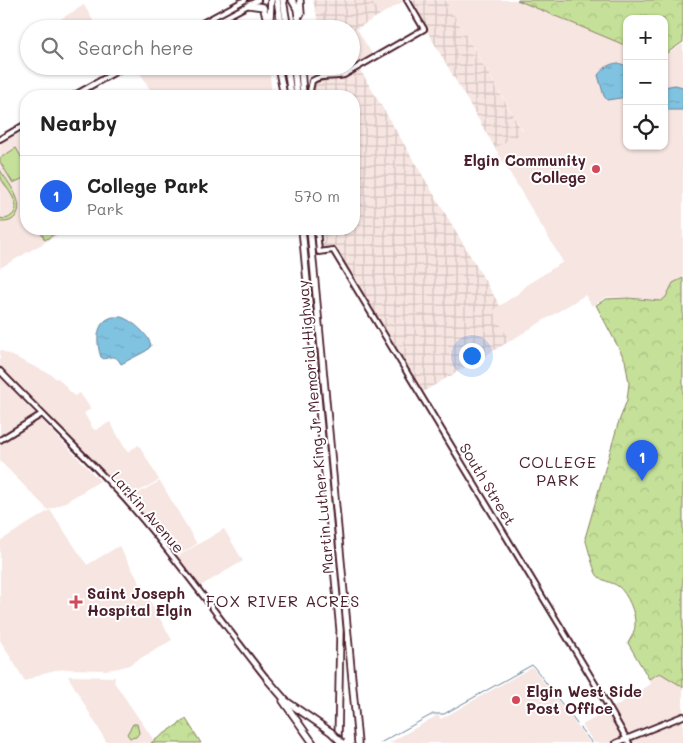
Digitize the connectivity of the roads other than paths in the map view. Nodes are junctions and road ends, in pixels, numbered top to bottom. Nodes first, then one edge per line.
1 (258, 0) edge
2 (271, 0) edge
3 (277, 0) edge
4 (283, 0) edge
5 (292, 0) edge
6 (300, 0) edge
7 (407, 0) edge
8 (247, 2) edge
9 (210, 20) edge
10 (218, 20) edge
11 (267, 20) edge
12 (269, 20) edge
13 (280, 20) edge
14 (286, 20) edge
15 (299, 20) edge
16 (300, 20) edge
17 (360, 66) edge
18 (110, 75) edge
19 (280, 75) edge
20 (289, 75) edge
21 (295, 75) edge
22 (302, 75) edge
23 (344, 75) edge
24 (84, 90) edge
25 (283, 90) edge
26 (290, 90) edge
27 (296, 90) edge
28 (303, 90) edge
29 (310, 90) edge
30 (20, 127) edge
31 (0, 139) edge
32 (303, 235) edge
33 (311, 235) edge
34 (318, 235) edge
35 (0, 371) edge
36 (42, 414) junction
37 (0, 440) edge
38 (267, 679) junction
39 (683, 716) edge
40 (628, 741) edge
41 (313, 743) edge
42 (340, 743) edge
43 (358, 743) edge
44 (616, 743) edge

1 - 8 street
2 - 12 highway
3 - 13 highway
4 - 14 highway
5 - 15 highway
6 - 16 highway
7 - 17 street
8 - 9 street
8 - 10 street
8 - 11 highway
18 - 24 street
19 - 25 highway
20 - 26 highway
21 - 27 highway
22 - 28 highway
23 - 29 street
30 - 31 street
32 - 42 highway, Martin Luther King Jr Memorial Highway
33 - 43 highway, Martin Luther King Jr Memorial Highway
34 - 40 street, South Street
35 - 36 street, Larkin Avenue
36 - 37 street
36 - 38 street, Larkin Avenue
38 - 41 highway
38 - 42 highway, bridge
39 - 40 main road
40 - 44 main road

